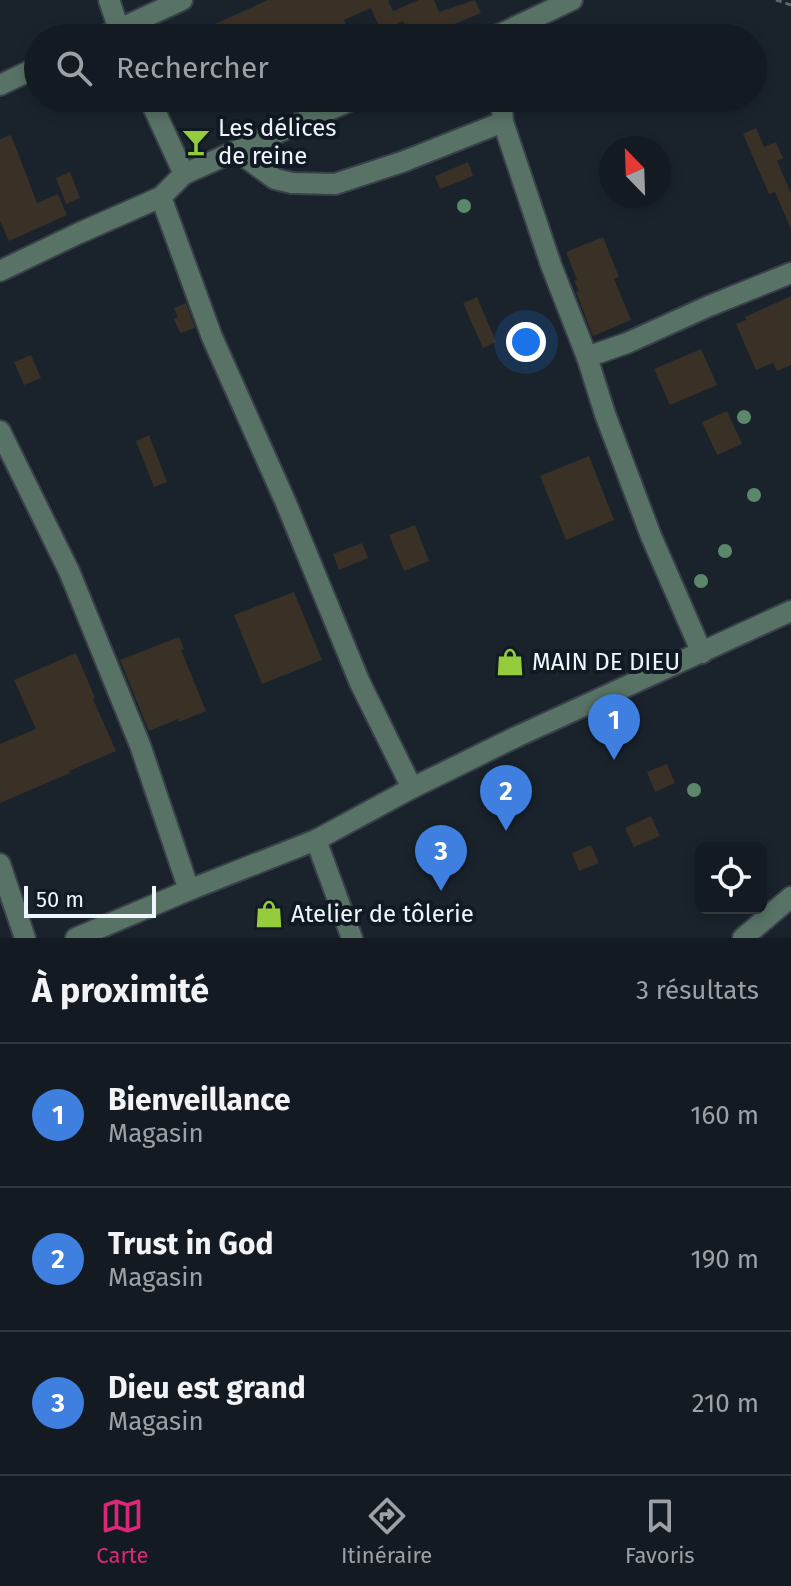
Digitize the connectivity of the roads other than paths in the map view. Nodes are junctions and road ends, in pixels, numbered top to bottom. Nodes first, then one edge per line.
1 (109, 0) edge
2 (182, 0) edge
3 (572, 0) edge
4 (114, 24) edge
5 (138, 24) edge
6 (523, 24) edge
7 (24, 74) edge
8 (0, 85) edge
9 (156, 112) edge
10 (168, 112) edge
11 (325, 112) edge
12 (502, 112) edge
13 (503, 122) junction
14 (237, 151) junction
15 (188, 172) junction
16 (161, 197) junction
17 (0, 271) edge
18 (791, 273) edge
19 (587, 357) junction
20 (0, 431) edge
21 (791, 611) edge
22 (702, 653) junction
23 (412, 788) junction
24 (316, 840) junction
25 (0, 864) edge
26 (189, 890) junction
27 (791, 897) edge
28 (25, 938) edge
29 (76, 938) edge
30 (352, 938) edge
31 (743, 938) edge

1 - 4 street
2 - 5 street
3 - 6 street
7 - 8 street
9 - 15 street
10 - 15 street
11 - 14 street
12 - 13 street
13 - 14 street
13 - 19 street
14 - 15 street
15 - 16 street
16 - 17 street
16 - 23 street
18 - 19 street
19 - 22 street
20 - 26 street
21 - 22 street
22 - 23 street
23 - 24 street
24 - 26 street
24 - 30 street
25 - 28 street
26 - 29 street
27 - 31 street

